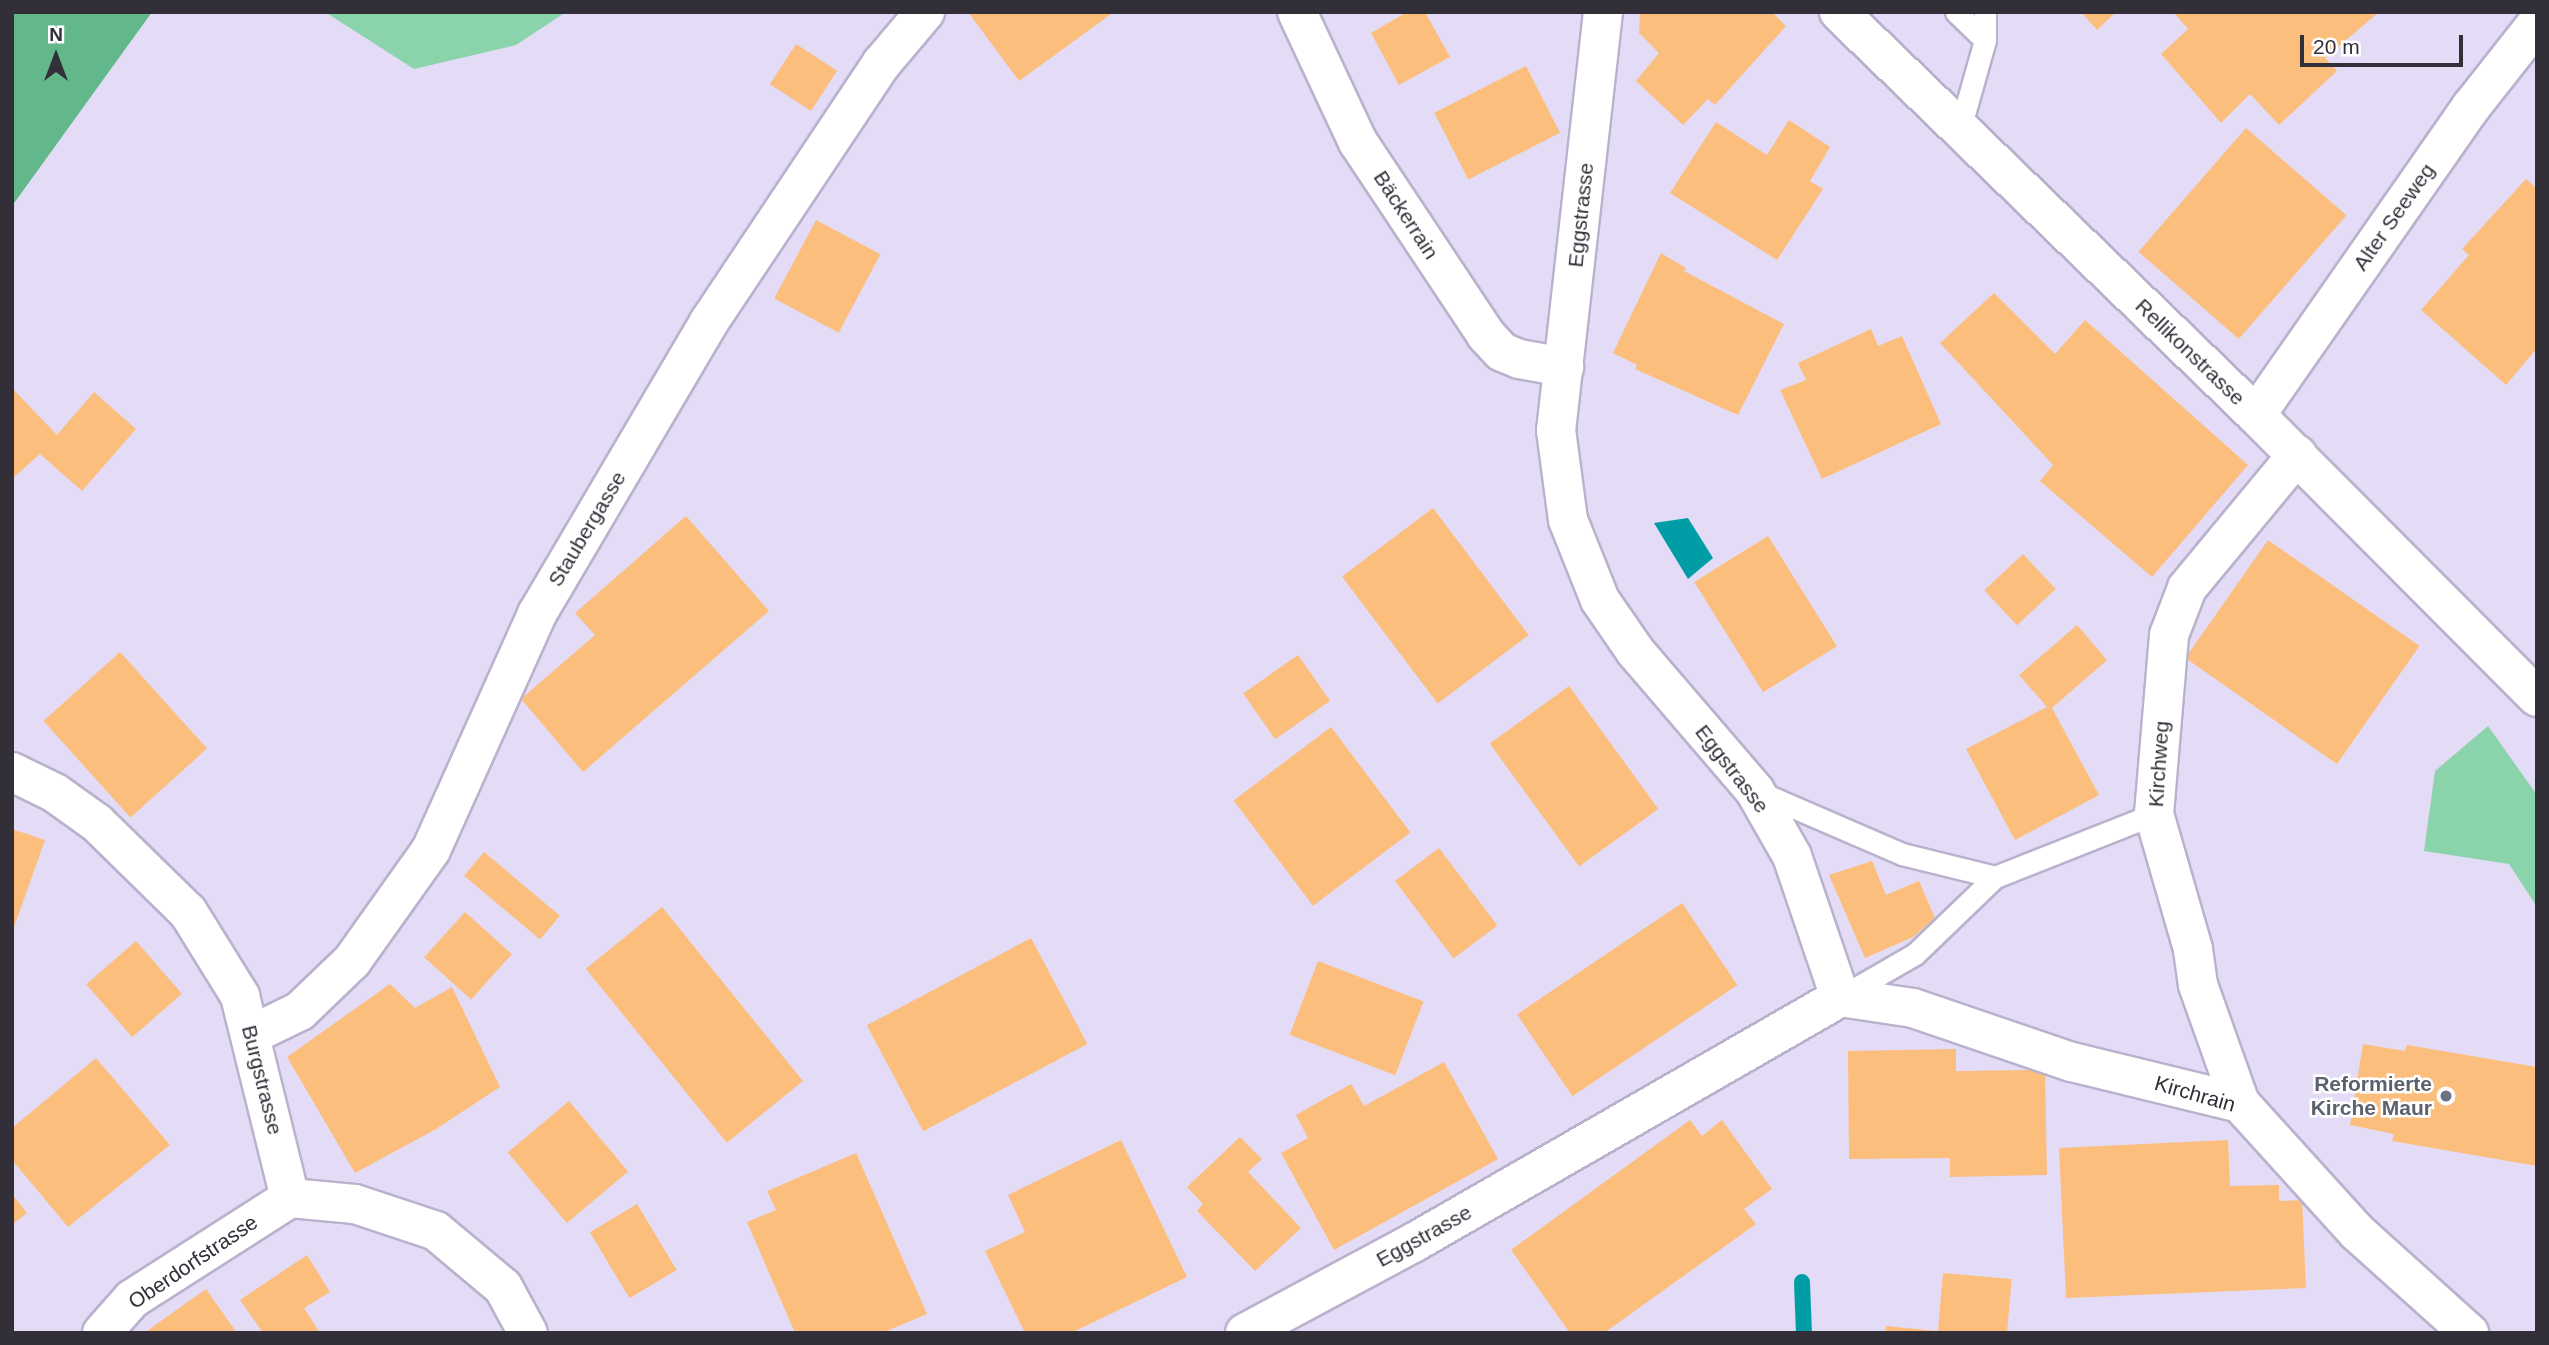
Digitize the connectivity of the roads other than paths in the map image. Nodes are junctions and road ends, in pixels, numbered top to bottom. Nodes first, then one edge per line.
1 (1297, 12) edge
2 (1603, 12) edge
3 (1839, 12) edge
4 (1956, 12) edge
5 (1985, 12) edge
6 (918, 15) edge
7 (2537, 23) edge
8 (1985, 40) junction
9 (1959, 132) junction
10 (1564, 367) junction
11 (2256, 415) junction
12 (2297, 456) junction
13 (2537, 696) edge
14 (12, 772) edge
15 (1755, 791) junction
16 (2154, 814) junction
17 (1995, 877) junction
18 (1840, 997) junction
19 (253, 1034) junction
20 (2240, 1103) junction
21 (290, 1198) junction
22 (102, 1333) edge
23 (528, 1333) edge
24 (1245, 1333) edge
25 (2469, 1333) edge

1 - 10 street, Bäckerrain
2 - 10 street, Eggstrasse
3 - 9 street, Rellikonstrasse
4 - 8 lane
5 - 8 lane
6 - 19 street, Staubergasse
7 - 11 street, Alter Seeweg
8 - 9 lane
9 - 11 street, Rellikonstrasse
10 - 15 street, Eggstrasse
11 - 12 street, Rellikonstrasse
12 - 13 street, Rellikonstrasse
12 - 16 street, Kirchweg
14 - 19 street, Burgstrasse
15 - 17 lane
15 - 18 street, Eggstrasse
16 - 17 lane
16 - 20 street, Kirchweg
17 - 18 lane
18 - 20 street, Kirchrain
18 - 24 street, Eggstrasse
19 - 21 street, Burgstrasse
20 - 25 street, Kirchrain
21 - 22 street, Oberdorfstrasse
21 - 23 street

